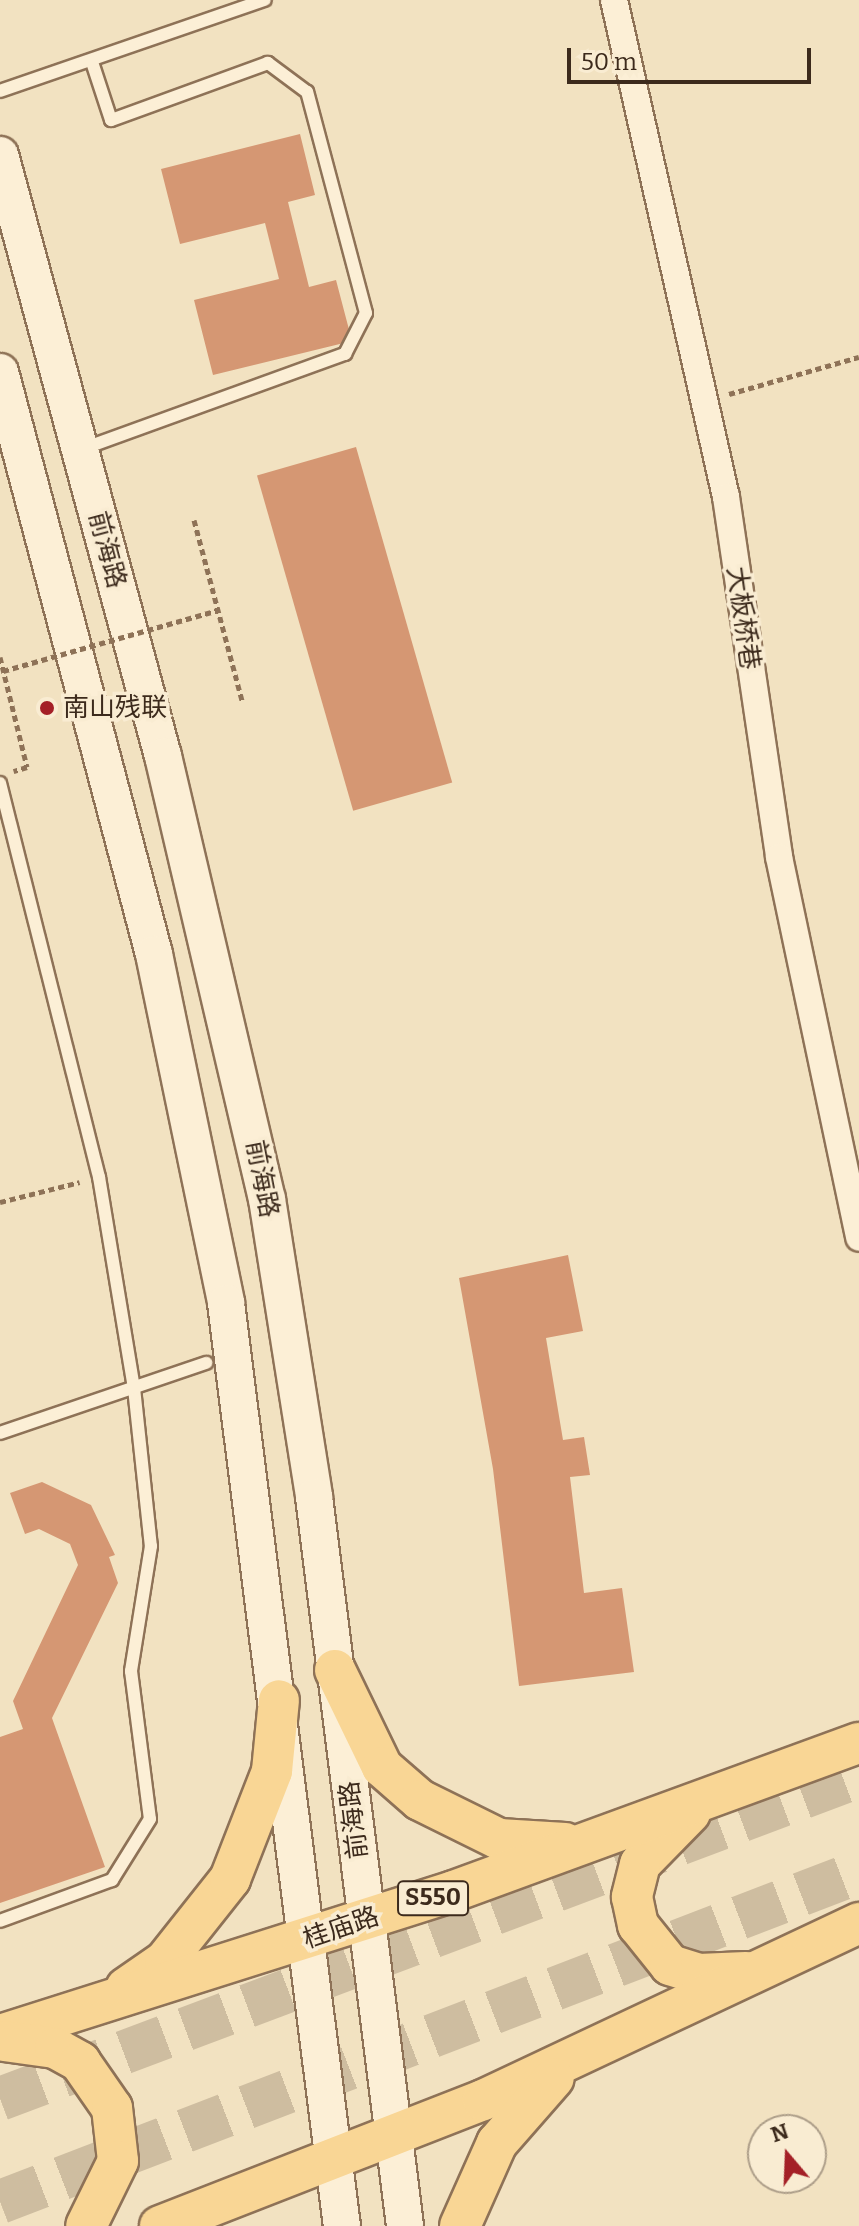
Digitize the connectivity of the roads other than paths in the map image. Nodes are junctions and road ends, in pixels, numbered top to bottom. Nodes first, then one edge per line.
1 (265, 0) edge
2 (614, 0) edge
3 (92, 62) junction
4 (0, 91) edge
5 (0, 155) edge
6 (0, 372) edge
7 (79, 450) junction
8 (0, 783) edge
9 (859, 1238) edge
10 (206, 1363) dead end
11 (134, 1388) junction
12 (0, 1433) edge
13 (335, 1670) junction
14 (279, 1700) junction
15 (859, 1743) edge
16 (706, 1801) junction
17 (605, 1838) junction
18 (366, 1920) junction
19 (0, 1921) edge
20 (859, 1923) edge
21 (308, 1940) junction
22 (768, 1966) junction
23 (74, 2013) junction
24 (0, 2035) edge
25 (0, 2041) edge
26 (582, 2055) junction
27 (394, 2136) junction
28 (334, 2161) junction
29 (86, 2226) edge
30 (160, 2226) edge
31 (342, 2226) edge
32 (405, 2226) edge
33 (460, 2226) edge

1 - 3 lane
2 - 9 street, 大板桥巷
3 - 4 lane
3 - 7 lane
5 - 7 main road, 前海路
6 - 14 main road
7 - 13 main road, 前海路
8 - 11 lane
10 - 11 lane
11 - 12 lane
11 - 19 lane
13 - 17 main road
13 - 18 main road, 前海路
14 - 21 main road
14 - 23 main road
15 - 16 main road, 桂庙路 / S550
16 - 17 main road, 桂庙路 / S550
16 - 22 main road
17 - 18 main road, 桂庙路 / S550
18 - 21 main road, 桂庙路 / S550
18 - 27 main road, 前海路
20 - 22 main road
21 - 23 main road, 桂庙路 / S550
21 - 28 main road
22 - 26 main road
23 - 24 main road, 桂庙路 / S550
25 - 29 main road
26 - 27 main road
26 - 33 main road
27 - 28 main road
27 - 32 main road, 前海路
28 - 30 main road
28 - 31 main road

